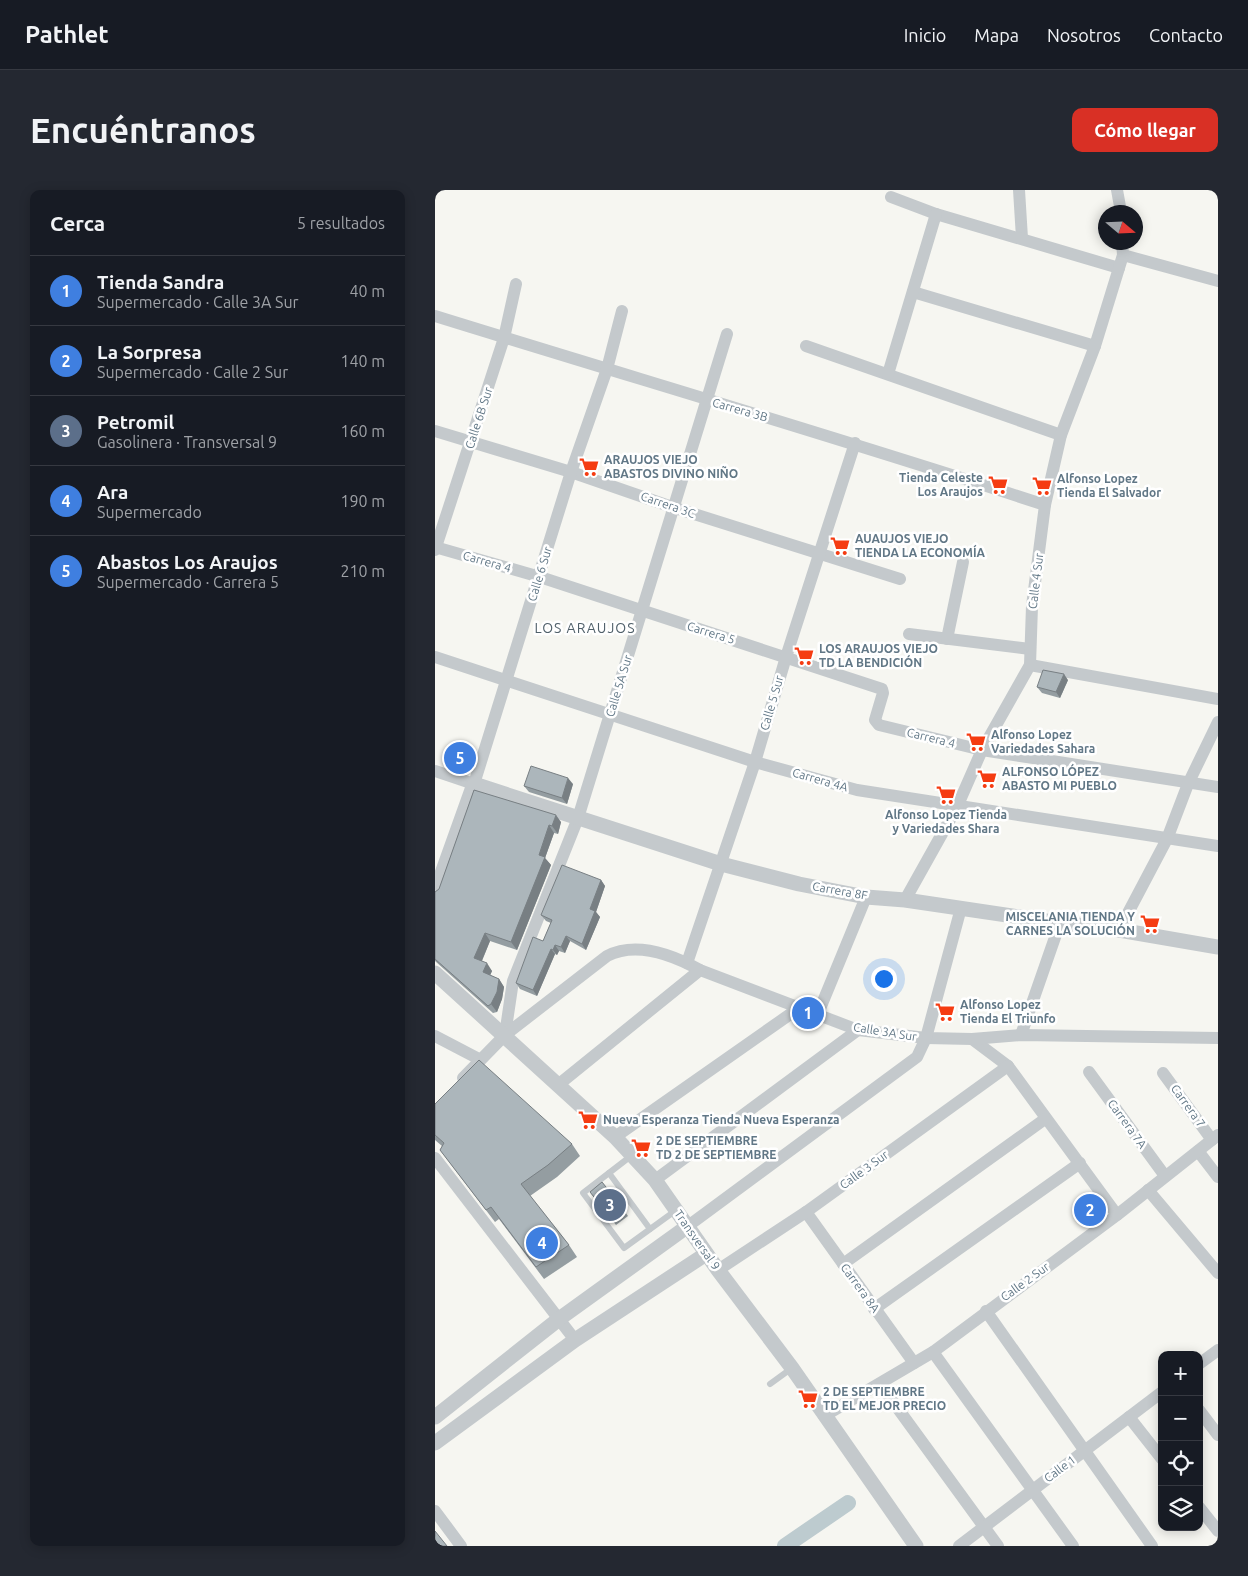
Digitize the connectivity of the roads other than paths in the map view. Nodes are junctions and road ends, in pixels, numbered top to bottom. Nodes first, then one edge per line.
1 (1019, 190) edge
2 (1117, 190) edge
3 (891, 197) dead end
4 (1120, 205) edge
5 (936, 214) junction
6 (1022, 238) junction
7 (1122, 250) edge
8 (1125, 250) edge
9 (1119, 268) junction
10 (1218, 281) edge
11 (516, 284) dead end
12 (913, 292) junction
13 (622, 310) dead end
14 (435, 316) edge
15 (727, 334) dead end
16 (505, 338) junction
17 (806, 346) dead end
18 (1095, 346) junction
19 (607, 369) junction
20 (888, 374) junction
21 (707, 400) junction
22 (435, 432) edge
23 (1061, 434) junction
24 (471, 442) junction
25 (855, 443) junction
26 (571, 472) junction
27 (1045, 505) junction
28 (672, 507) junction
29 (435, 548) edge
30 (819, 554) junction
31 (963, 562) dead end
32 (540, 577) junction
33 (900, 579) dead end
34 (641, 612) junction
35 (909, 634) dead end
36 (947, 639) junction
37 (1030, 649) junction
38 (435, 657) edge
39 (786, 657) junction
40 (1030, 665) junction
41 (507, 681) junction
42 (1218, 700) edge
43 (611, 714) junction
44 (1218, 722) edge
45 (879, 725) joint
46 (982, 750) junction
47 (755, 762) junction
48 (435, 771) edge
49 (474, 784) junction
50 (1188, 784) junction
51 (1218, 787) edge
52 (957, 807) junction
53 (578, 818) junction
54 (1167, 839) junction
55 (1218, 846) edge
56 (721, 864) junction
57 (435, 893) edge
58 (865, 897) junction
59 (905, 900) junction
60 (961, 908) junction
61 (1060, 923) junction
62 (1119, 930) junction
63 (1218, 948) edge
64 (687, 963) junction
65 (700, 970) junction
66 (435, 973) edge
67 (799, 1008) junction
68 (817, 1016) junction
69 (858, 1030) junction
70 (505, 1035) junction
71 (1021, 1035) junction
72 (435, 1036) edge
73 (926, 1038) junction
74 (1218, 1038) edge
75 (972, 1039) junction
76 (479, 1059) junction
77 (1008, 1066) junction
78 (1089, 1072) dead end
79 (1163, 1073) dead end
80 (559, 1085) junction
81 (454, 1089) edge
82 (1045, 1118) junction
83 (615, 1137) junction
84 (1215, 1137) edge
85 (1198, 1150) junction
86 (632, 1155) junction
87 (435, 1158) edge
88 (1079, 1163) junction
89 (609, 1173) junction
90 (1165, 1176) junction
91 (1218, 1177) edge
92 (655, 1180) junction
93 (1148, 1190) junction
94 (676, 1210) junction
95 (806, 1212) junction
96 (1117, 1215) junction
97 (688, 1226) junction
98 (650, 1228) junction
99 (707, 1254) junction
100 (843, 1264) junction
101 (718, 1270) junction
102 (1218, 1273) edge
103 (875, 1309) junction
104 (986, 1311) junction
105 (559, 1319) junction
106 (575, 1340) junction
107 (1218, 1350) edge
108 (933, 1352) junction
109 (1203, 1361) edge
110 (914, 1363) junction
111 (792, 1368) junction
112 (770, 1384) dead end
113 (880, 1384) junction
114 (1158, 1395) edge
115 (1203, 1415) edge
116 (824, 1416) junction
117 (435, 1417) edge
118 (1129, 1417) junction
119 (1218, 1435) edge
120 (435, 1443) edge
121 (1085, 1451) junction
122 (1158, 1454) edge
123 (1032, 1490) junction
124 (435, 1511) edge
125 (1203, 1512) edge
126 (985, 1528) junction
127 (1218, 1531) edge
128 (461, 1546) edge
129 (916, 1546) edge
130 (959, 1546) edge
131 (998, 1546) edge
132 (1073, 1546) edge
133 (1152, 1546) edge

1 - 6 street
2 - 4 street
3 - 5 street
5 - 6 street
5 - 12 street
6 - 9 street
7 - 9 street, Calle 4 Sur
8 - 10 street
9 - 18 street, Calle 4 Sur
11 - 16 street, Calle 6B Sur
12 - 18 street
12 - 20 street
13 - 19 street, Calle 6 Sur
14 - 16 street, Carrera 3B
15 - 21 street, Calle 5A Sur
16 - 19 street, Carrera 3B
16 - 24 street, Calle 6B Sur
17 - 20 street
18 - 23 street, Calle 4 Sur
19 - 21 street, Carrera 3B
19 - 26 street, Calle 6 Sur
20 - 23 street
21 - 25 street, Carrera 3B
21 - 28 street, Calle 5A Sur
22 - 24 street, Carrera 3C
23 - 27 street, Calle 4 Sur
24 - 26 street, Carrera 3C
24 - 29 street, Calle 6B Sur
25 - 27 street, Carrera 3B
25 - 30 street, Calle 5 Sur
26 - 28 street, Carrera 3C
26 - 32 street, Calle 6 Sur
27 - 37 street, Calle 4 Sur
28 - 30 street, Carrera 3C
28 - 34 street, Calle 5A Sur
29 - 32 street, Carrera 4
30 - 33 street, Carrera 3C
30 - 39 street, Calle 5 Sur
31 - 36 street
32 - 34 street, Carrera 5
32 - 41 street, Calle 6 Sur
34 - 39 street, Carrera 5
34 - 43 street, Calle 5A Sur
35 - 36 street
36 - 37 street
37 - 40 street, Calle 4 Sur
38 - 41 street, Carrera 4A
39 - 45 street, Carrera 5
39 - 47 street, Calle 5 Sur
40 - 42 street
40 - 46 street, Calle 4 Sur
41 - 43 street, Carrera 4A
41 - 49 street, Calle 6 Sur
43 - 47 street, Carrera 4A
43 - 53 street, Calle 5A Sur
44 - 50 street
45 - 46 street, Carrera 4
46 - 50 street, Carrera 4
46 - 52 street, Calle 4 Sur
47 - 52 street, Carrera 4A
47 - 56 street, Calle 5 Sur
48 - 49 street
49 - 53 street, Carrera 8F
49 - 57 street, Calle 6 Sur
50 - 51 street, Carrera 4
50 - 54 street
52 - 54 street, Carrera 4A
52 - 59 street, Calle 4 Sur
53 - 56 street, Carrera 8F
53 - 70 street, Calle 5A Sur
54 - 55 street, Carrera 4A
54 - 62 street
56 - 58 street, Carrera 8F
56 - 64 street, Calle 5 Sur
58 - 59 street, Carrera 8F
58 - 68 street
59 - 60 street, Carrera 8F
60 - 61 street, Carrera 8F
60 - 73 street
61 - 62 street, Carrera 8F
61 - 71 street
62 - 63 street, Carrera 8F
64 - 65 street, Calle 3A Sur
64 - 70 street, Calle 3A Sur
65 - 67 street, Calle 3A Sur
65 - 80 street
66 - 70 street, Transversal 9
67 - 68 street, Calle 3A Sur
67 - 83 street
68 - 69 street, Calle 3A Sur
69 - 73 street, Calle 3A Sur
69 - 92 street
70 - 76 street, Calle 3A Sur
70 - 80 street, Transversal 9
71 - 74 street, Calle 3A Sur
71 - 75 street, Calle 3A Sur
72 - 76 street
73 - 75 street, Calle 3A Sur
73 - 97 street
75 - 77 street
76 - 81 street, Calle 3A Sur
77 - 82 street
77 - 95 street, Calle 3 Sur
78 - 90 street, Carrera 7A
79 - 84 street, Carrera 7
80 - 83 street, Transversal 9
82 - 88 street
82 - 100 street
83 - 86 street, Transversal 9
84 - 85 street, Calle 2 Sur
85 - 90 street, Calle 2 Sur
85 - 91 street
86 - 89 lane
86 - 92 street, Transversal 9
87 - 105 street
88 - 96 street
88 - 103 street
89 - 98 lane
89 - 98 lane
90 - 93 street, Calle 2 Sur
92 - 94 street, Transversal 9
93 - 96 street, Calle 2 Sur
93 - 102 street
94 - 97 street, Transversal 9
94 - 98 lane
95 - 100 street, Carrera 8A
95 - 101 street, Calle 3 Sur
96 - 104 street, Calle 2 Sur
97 - 99 street, Transversal 9
97 - 105 street
99 - 101 street, Transversal 9
99 - 106 street
100 - 103 street, Carrera 8A
101 - 111 street, Transversal 9
103 - 110 street, Carrera 8A
104 - 108 street, Calle 2 Sur
104 - 121 street
105 - 106 street
105 - 117 street
106 - 120 street
107 - 109 street
108 - 110 street, Calle 2 Sur
108 - 123 street
110 - 113 street, Calle 2 Sur
111 - 112 lane
111 - 116 street, Transversal 9
113 - 116 street, Calle 2 Sur
113 - 126 street
114 - 118 street, Calle 1
115 - 119 street
116 - 129 street, Transversal 9
118 - 121 street, Calle 1
118 - 122 street
121 - 123 street, Calle 1
121 - 133 street
123 - 126 street, Calle 1
123 - 132 street
124 - 128 street
125 - 127 street
126 - 130 street, Calle 1
126 - 131 street

